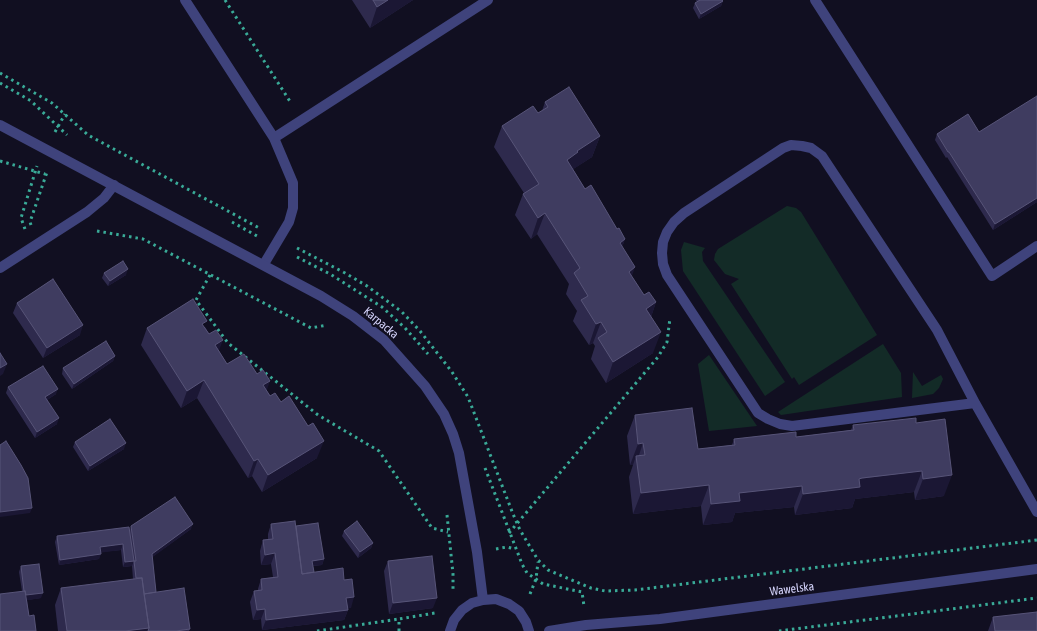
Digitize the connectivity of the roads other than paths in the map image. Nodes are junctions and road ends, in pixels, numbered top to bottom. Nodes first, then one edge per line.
1 (185, 0) edge
2 (488, 0) edge
3 (815, 0) edge
4 (0, 125) edge
5 (274, 138) junction
6 (114, 184) junction
7 (1037, 246) edge
8 (264, 264) junction
9 (0, 268) edge
10 (975, 403) junction
11 (1037, 512) edge
12 (1037, 569) edge
13 (483, 600) junction
14 (450, 631) edge
15 (529, 631) edge
16 (549, 631) edge

1 - 5 street
2 - 5 street
3 - 7 street
4 - 6 street, Karpacka
5 - 8 street
6 - 8 street, Karpacka
6 - 9 street
8 - 13 street, Karpacka
10 - 10 street
10 - 11 street
12 - 16 street, Wawelska
13 - 14 street
13 - 15 street

